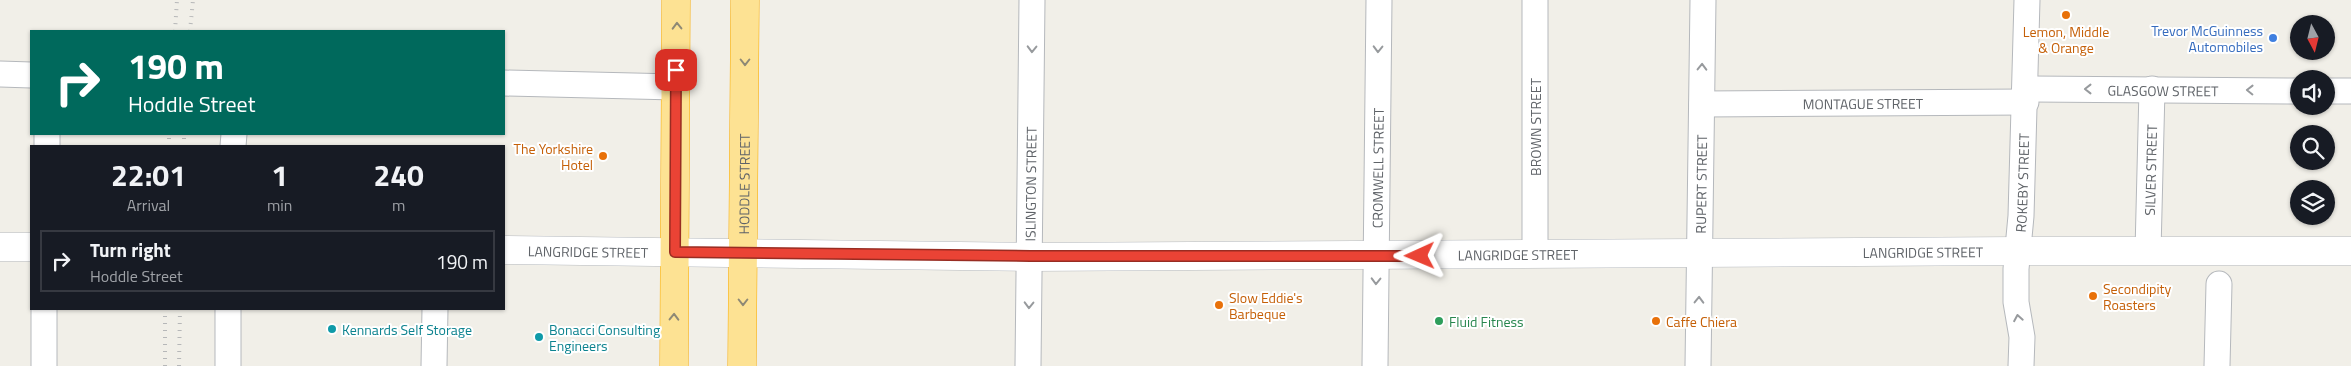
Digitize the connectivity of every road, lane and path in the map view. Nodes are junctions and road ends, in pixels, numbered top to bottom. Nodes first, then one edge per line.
1 (676, 0) edge
2 (745, 0) edge
3 (1032, 0) edge
4 (1379, 0) edge
5 (1535, 0) edge
6 (1703, 0) edge
7 (2027, 0) edge
8 (0, 74) edge
9 (30, 74) edge
10 (505, 83) edge
11 (676, 87) junction
12 (2152, 89) junction
13 (2290, 91) edge
14 (2335, 91) edge
15 (2351, 91) edge
16 (2026, 95) junction
17 (1702, 104) junction
18 (0, 247) edge
19 (30, 247) edge
20 (505, 250) edge
21 (2019, 251) junction
22 (2148, 251) junction
23 (2351, 251) edge
24 (675, 252) junction
25 (1700, 252) junction
26 (743, 253) junction
27 (1535, 254) junction
28 (1030, 256) junction
29 (1376, 256) junction
30 (2219, 284) dead end
31 (44, 310) edge
32 (228, 310) edge
33 (435, 310) edge
34 (44, 366) edge
35 (228, 366) edge
36 (434, 366) edge
37 (674, 366) edge
38 (742, 366) edge
39 (1028, 366) edge
40 (1375, 366) edge
41 (1698, 366) edge
42 (2021, 366) edge
43 (2218, 366) edge

11 -> 1 highway
2 -> 26 highway, HODDLE STREET
3 -> 28 street, ISLINGTON STREET
4 -> 29 street, CROMWELL STREET
5 - 27 street, BROWN STREET
17 -> 6 street, RUPERT STREET
7 - 16 street, ROKEBY STREET
8 - 9 street
10 - 11 street
11 - 24 highway
13 -> 12 street, GLASGOW STREET
12 -> 16 street, GLASGOW STREET
12 - 22 street, SILVER STREET
14 - 15 street
16 - 17 street, MONTAGUE STREET
16 - 21 street, ROKEBY STREET
17 - 25 street, RUPERT STREET
18 - 19 street
20 - 24 street, LANGRIDGE STREET
21 - 22 street, LANGRIDGE STREET
21 - 25 street, LANGRIDGE STREET
42 -> 21 street, ROKEBY STREET
22 - 23 street, LANGRIDGE STREET
24 - 26 street, LANGRIDGE STREET
37 -> 24 highway
25 - 27 street, LANGRIDGE STREET
41 -> 25 street, RUPERT STREET
26 - 28 street, LANGRIDGE STREET
26 -> 38 highway, HODDLE STREET
27 - 29 street, LANGRIDGE STREET
28 - 29 street, LANGRIDGE STREET
28 -> 39 street, ISLINGTON STREET
29 -> 40 street, CROMWELL STREET
30 - 43 street
31 - 34 street
32 - 35 street
33 - 36 street

